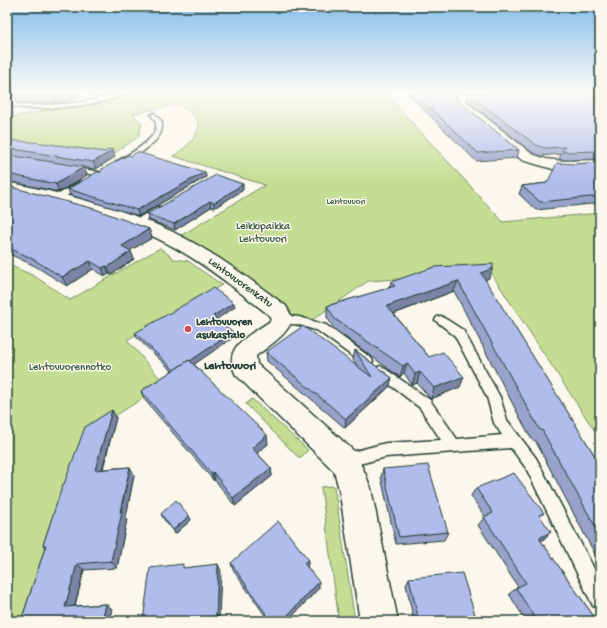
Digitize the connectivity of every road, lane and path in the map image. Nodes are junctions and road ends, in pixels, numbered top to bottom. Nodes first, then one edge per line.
1 (159, 122) edge
2 (483, 122) edge
3 (600, 164) edge
4 (60, 166) edge
5 (112, 166) edge
6 (7, 187) edge
7 (58, 197) junction
8 (167, 205) edge
9 (136, 222) junction
10 (282, 319) junction
11 (441, 320) dead end
12 (516, 442) junction
13 (453, 445) junction
14 (344, 461) junction
15 (600, 599) edge
16 (379, 621) edge

1 - 5 lane
2 - 3 street
4 - 7 lane
6 - 7 street, Lehtovuorenkatu
7 - 9 street, Lehtovuorenkatu
8 - 9 lane
9 - 10 street, Lehtovuorenkatu
10 - 13 lane
10 - 14 street
11 - 12 lane
12 - 13 lane
12 - 15 lane
13 - 14 lane
14 - 16 street

